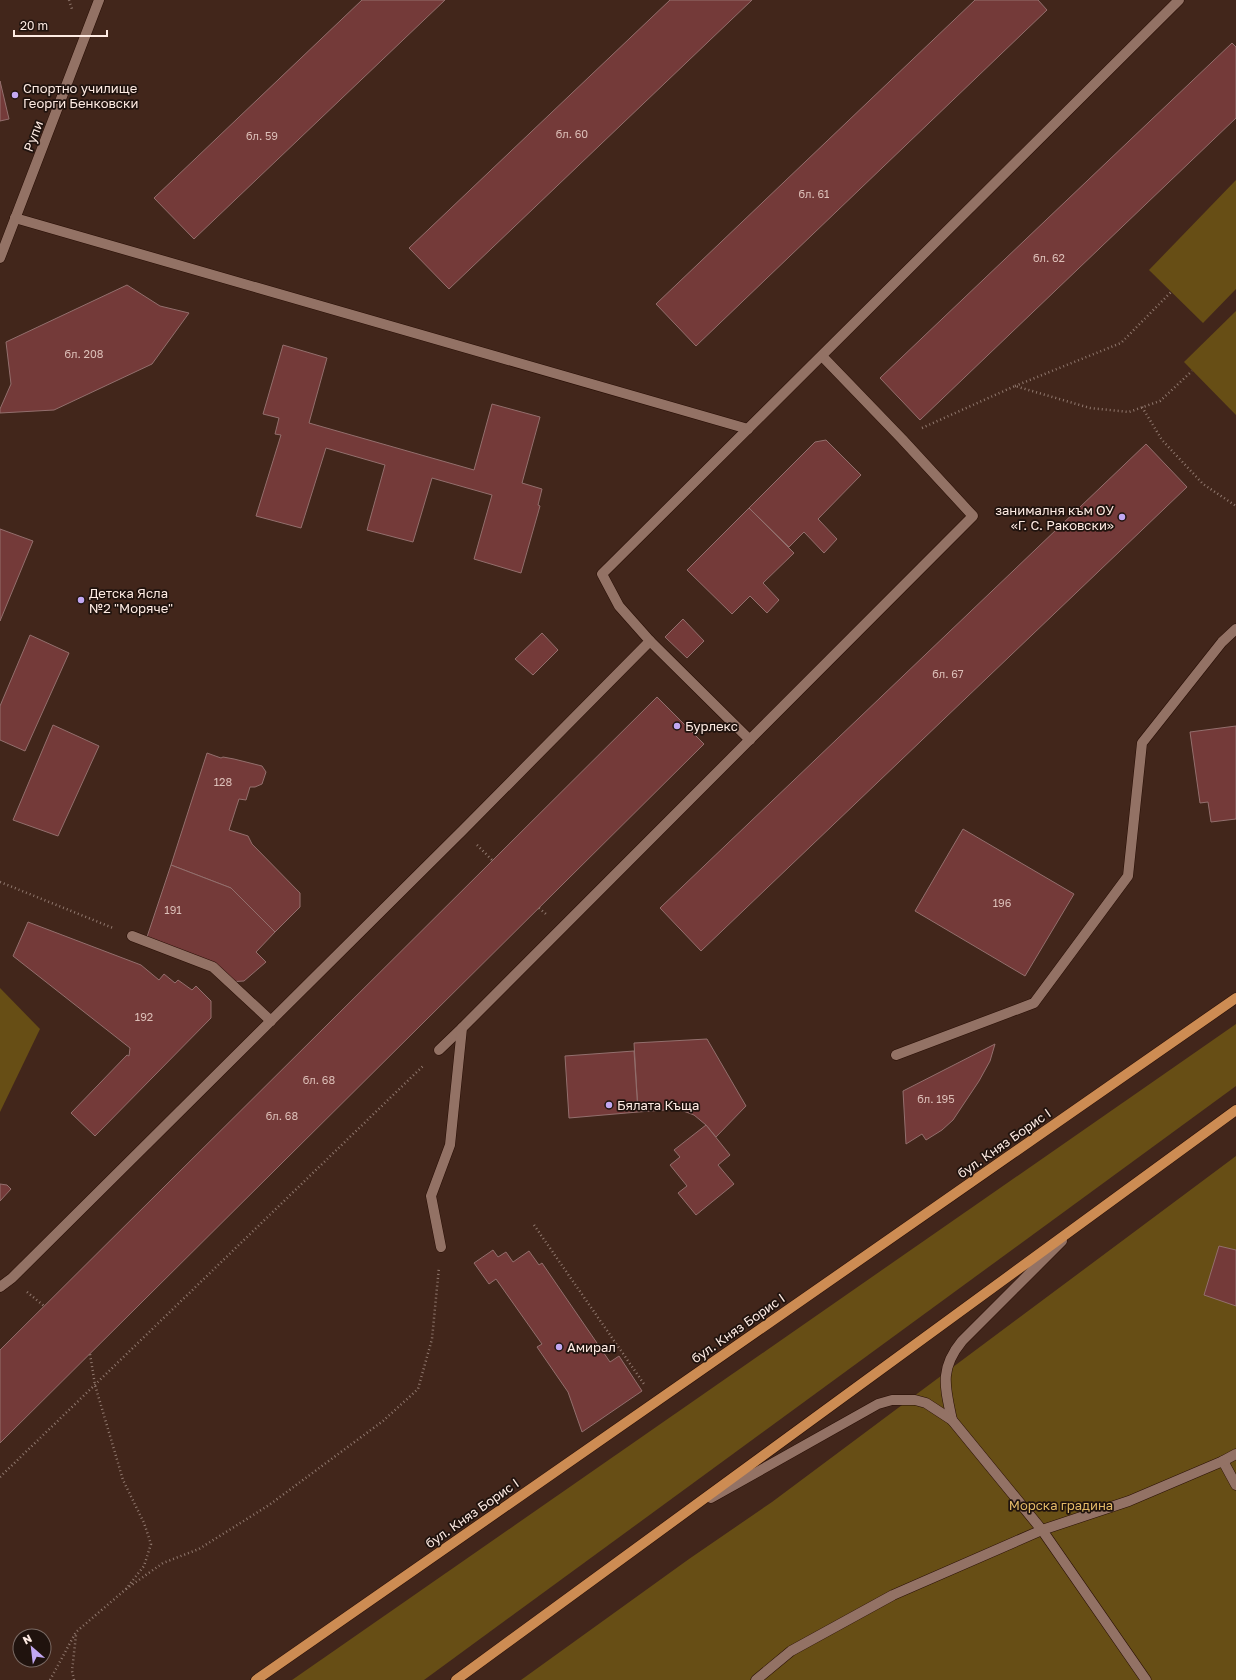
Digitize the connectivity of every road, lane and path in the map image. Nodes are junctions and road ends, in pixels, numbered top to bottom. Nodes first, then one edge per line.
1 (99, 0) edge
2 (1179, 0) edge
3 (15, 218) junction
4 (0, 258) edge
5 (1171, 292) dead end
6 (822, 356) junction
7 (1192, 370) dead end
8 (1015, 386) junction
9 (1142, 407) junction
10 (748, 428) junction
11 (902, 439) junction
12 (1236, 506) edge
13 (1236, 629) edge
14 (650, 641) junction
15 (750, 740) junction
16 (0, 882) edge
17 (132, 936) joint
18 (1236, 998) edge
19 (271, 1020) junction
20 (462, 1028) junction
21 (439, 1050) joint
22 (896, 1056) dead end
23 (1236, 1110) edge
24 (534, 1225) dead end
25 (1076, 1227) junction
26 (441, 1247) joint
27 (0, 1287) edge
28 (90, 1354) dead end
29 (95, 1385) junction
30 (646, 1387) dead end
31 (952, 1420) junction
32 (1236, 1454) edge
33 (1223, 1461) junction
34 (0, 1477) edge
35 (1236, 1485) edge
36 (690, 1510) junction
37 (1042, 1530) junction
38 (126, 1589) junction
39 (76, 1632) junction
40 (50, 1680) edge
41 (74, 1680) edge
42 (256, 1680) edge
43 (456, 1680) edge
44 (756, 1680) edge
45 (1146, 1680) edge

1 - 3 street, Рупи
2 - 6 street
3 - 4 street, Рупи
3 - 10 street
5 - 8 path
6 - 10 street
6 - 11 street
7 - 9 path
8 - 9 path
8 - 11 path
9 - 12 path
10 - 14 street
11 - 15 street
13 - 22 street
14 - 15 street
14 - 19 street
15 - 20 street
16 - 17 path
17 - 19 street
18 - 42 main road, бул. Княз Борис I
19 - 27 street
20 - 21 street
20 - 26 street
21 - 29 path
23 - 25 main road
24 - 30 path
25 - 31 street
25 - 36 main road
26 - 38 path
28 - 29 path
29 - 34 path
29 - 38 path
31 - 36 street
31 - 37 street
32 - 33 street
33 - 35 street
33 - 37 street
36 - 43 main road
37 - 44 street
37 - 45 street
38 - 39 path
39 - 40 path
39 - 41 path

